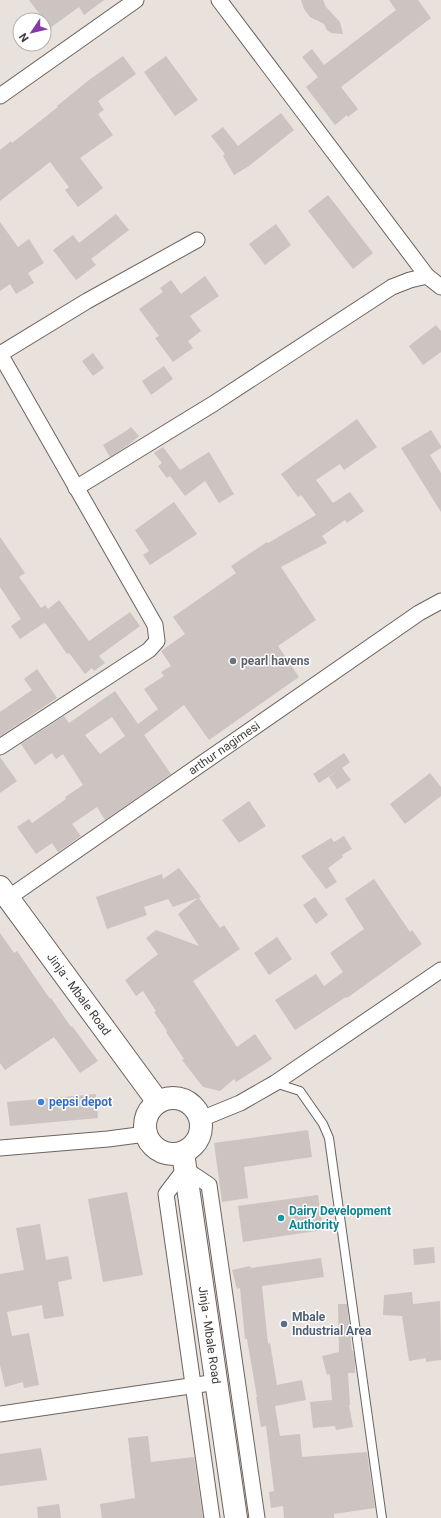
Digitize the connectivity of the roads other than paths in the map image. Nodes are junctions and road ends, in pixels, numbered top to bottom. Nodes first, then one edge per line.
1 (136, 0) edge
2 (219, 0) edge
3 (0, 96) edge
4 (197, 240) dead end
5 (427, 276) junction
6 (441, 287) edge
7 (0, 354) edge
8 (76, 488) junction
9 (441, 601) edge
10 (0, 747) edge
11 (4, 892) edge
12 (441, 970) edge
13 (275, 1083) junction
14 (158, 1102) junction
15 (201, 1119) junction
16 (146, 1134) junction
17 (0, 1148) edge
18 (184, 1161) junction
19 (217, 1382) junction
20 (193, 1386) junction
21 (0, 1414) edge
22 (212, 1518) edge
23 (236, 1518) edge
24 (257, 1518) edge
25 (382, 1518) edge

1 - 3 street
2 - 5 street
4 - 7 street
5 - 6 street
5 - 8 street
7 - 8 street
8 - 10 street
9 - 11 street, arthur nagimesi
11 - 14 main road, Jinja - Mbale Road
12 - 13 street
13 - 15 street
13 - 25 lane
14 - 15 main road
14 - 16 main road
15 - 18 main road
16 - 17 street
16 - 18 main road
18 - 19 main road, Jinja - Mbale Road
18 - 20 street
18 - 24 street
19 - 20 street
19 - 23 main road, Jinja - Mbale Road
20 - 21 street
20 - 22 street

